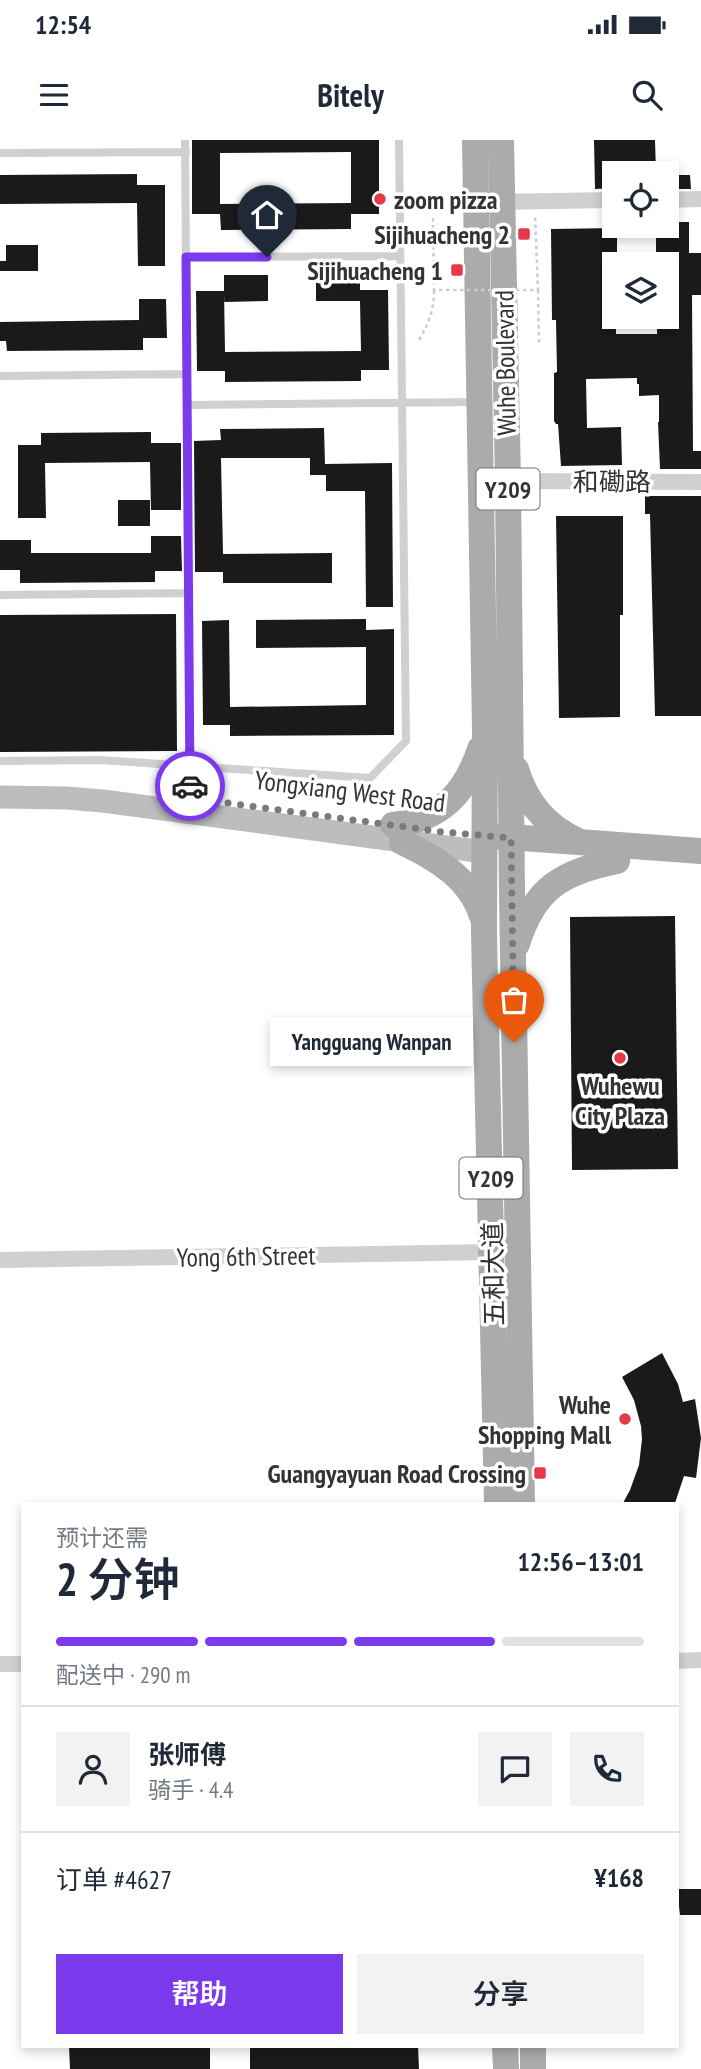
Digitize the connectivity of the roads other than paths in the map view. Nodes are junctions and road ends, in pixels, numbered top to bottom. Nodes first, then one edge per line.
1 (186, 140) edge
2 (399, 140) edge
3 (475, 140) edge
4 (500, 140) edge
5 (186, 152) junction
6 (0, 153) edge
7 (701, 199) edge
8 (602, 200) edge
9 (679, 200) edge
10 (489, 202) junction
11 (400, 256) junction
12 (186, 257) junction
13 (187, 374) junction
14 (0, 376) edge
15 (480, 401) junction
16 (402, 402) junction
17 (187, 405) junction
18 (481, 480) junction
19 (508, 481) junction
20 (701, 482) edge
21 (189, 593) junction
22 (0, 595) edge
23 (502, 735) junction
24 (0, 761) edge
25 (190, 766) junction
26 (0, 781) edge
27 (0, 797) edge
28 (190, 798) junction
29 (397, 833) junction
30 (484, 844) junction
31 (593, 844) junction
32 (511, 846) junction
33 (701, 851) edge
34 (617, 861) junction
35 (701, 866) edge
36 (484, 934) junction
37 (513, 961) junction
38 (485, 963) junction
39 (493, 1252) junction
40 (0, 1260) edge
41 (496, 1502) edge
42 (522, 1502) edge
43 (701, 1660) edge
44 (679, 1661) edge
45 (0, 1664) edge
46 (21, 1664) edge
47 (505, 2048) edge
48 (533, 2048) edge
49 (506, 2069) edge
50 (533, 2069) edge

1 - 5 lane
2 - 11 lane
3 - 10 main road, Wuhe Boulevard / Y209
4 - 10 main road, Wuhe Boulevard / Y209
5 - 6 lane
5 - 12 lane
7 - 9 street
8 - 10 street
10 - 15 main road, Wuhe Boulevard / Y209
10 - 19 main road, Wuhe Boulevard / Y209
11 - 12 lane
11 - 16 lane
12 - 13 lane
13 - 14 lane
13 - 17 lane
15 - 16 lane
15 - 18 main road, Wuhe Boulevard / Y209
16 - 17 lane
16 - 25 lane
17 - 21 lane
18 - 19 street, 和磡路
18 - 23 main road, Wuhe Boulevard / Y209
19 - 20 street, 和磡路
19 - 23 main road, Wuhe Boulevard / Y209
21 - 22 lane
21 - 25 lane
23 - 29 main road
23 - 30 main road, Wuhe Boulevard / Y209
23 - 31 main road
23 - 32 main road, Wuhe Boulevard / Y209
24 - 25 lane
25 - 28 lane
26 - 28 main road, Yongxiang West Road
27 - 29 main road, Yongxiang West Road
28 - 29 main road, Yongxiang West Road
29 - 30 main road, Yongxiang West Road
29 - 36 main road
30 - 32 main road
30 - 36 main road, 五和大道 / Y209
31 - 32 main road
31 - 33 main road
32 - 34 main road
32 - 37 main road, 五和大道 / Y209
34 - 35 main road
34 - 37 main road
36 - 38 main road, 五和大道 / Y209
37 - 38 main road
37 - 42 main road, 五和大道 / Y209
38 - 39 main road, 五和大道 / Y209
39 - 40 street, Yong 6th Street
39 - 41 main road, 五和大道 / Y209
43 - 44 street
45 - 46 street
47 - 49 main road
48 - 50 main road

